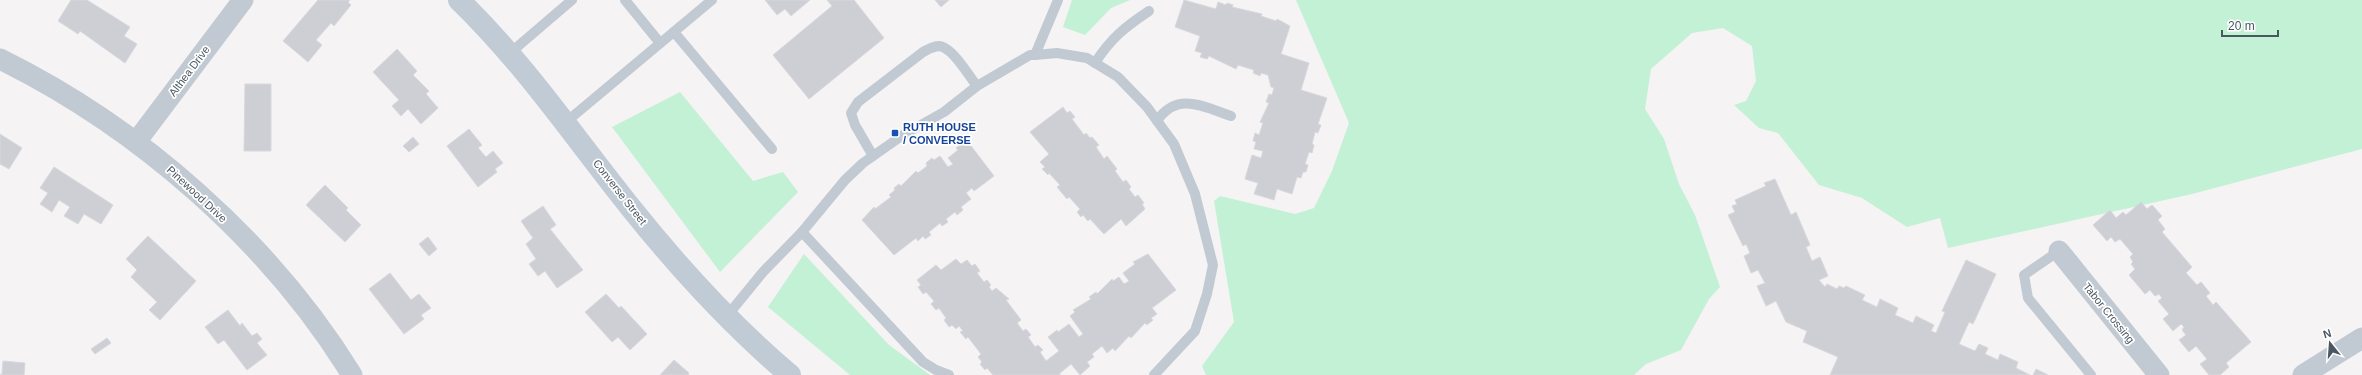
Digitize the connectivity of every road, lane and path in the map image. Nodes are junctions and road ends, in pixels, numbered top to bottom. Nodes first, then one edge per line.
1 (243, 0) edge
2 (459, 0) edge
3 (572, 0) edge
4 (625, 0) edge
5 (712, 0) edge
6 (1058, 0) edge
7 (1149, 11) dead end
8 (674, 32) junction
9 (660, 43) junction
10 (510, 53) junction
11 (1035, 55) junction
12 (0, 59) edge
13 (1095, 63) junction
14 (977, 86) junction
15 (1231, 116) dead end
16 (1157, 120) junction
17 (566, 122) junction
18 (136, 142) junction
19 (772, 149) dead end
20 (873, 156) junction
21 (802, 232) junction
22 (2059, 251) joint
23 (727, 316) junction
24 (2362, 338) edge
25 (352, 375) edge
26 (790, 375) edge
27 (949, 375) edge
28 (1154, 375) edge
29 (2091, 375) edge
30 (2159, 375) edge
31 (2303, 375) edge

1 - 18 street, Althea Drive
2 - 10 main road, Converse Street
3 - 10 lane
4 - 9 lane
5 - 8 lane
6 - 11 lane
7 - 13 lane
8 - 9 lane
8 - 19 lane
9 - 17 lane
10 - 17 main road, Converse Street
11 - 13 lane
11 - 14 lane
12 - 18 street, Pinewood Drive
13 - 16 lane
14 - 20 lane
14 - 20 lane
15 - 16 lane
16 - 28 lane
17 - 23 main road, Converse Street
18 - 25 street, Pinewood Drive
20 - 21 lane
21 - 23 lane
21 - 27 lane
22 - 29 lane
22 - 30 street, Tabor Crossing
23 - 26 main road, Converse Street
24 - 31 street

